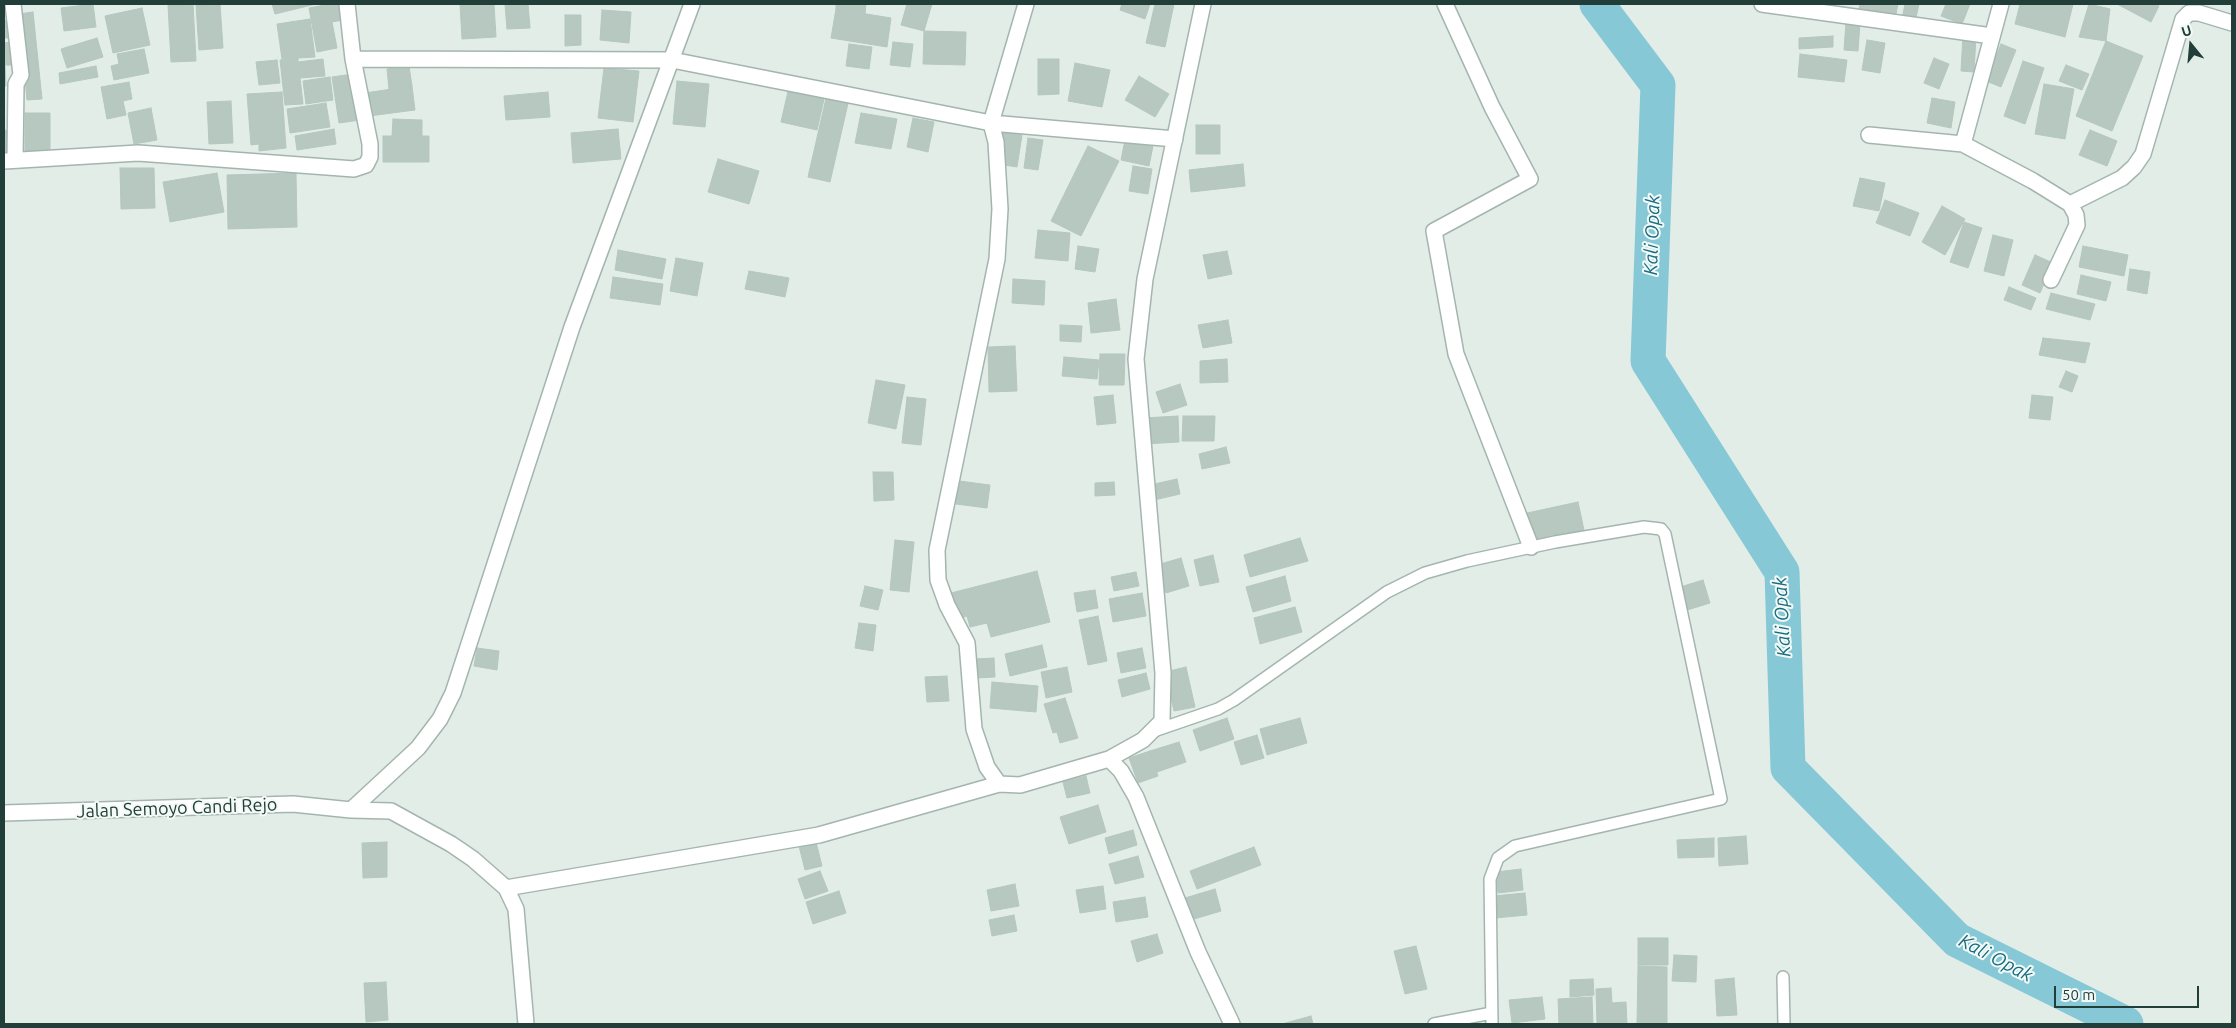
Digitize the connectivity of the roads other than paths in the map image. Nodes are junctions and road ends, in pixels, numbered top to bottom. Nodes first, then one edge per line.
1 (12, 4) edge
2 (347, 4) edge
3 (692, 4) edge
4 (1026, 4) edge
5 (1203, 4) edge
6 (1444, 4) edge
7 (1762, 4) edge
8 (2000, 4) edge
9 (2232, 23) edge
10 (1992, 36) junction
11 (353, 59) junction
12 (672, 60) junction
13 (991, 123) junction
14 (1869, 135) dead end
15 (1175, 139) junction
16 (1963, 144) junction
17 (9, 160) edge
18 (2070, 204) junction
19 (2051, 280) dead end
20 (1531, 547) junction
21 (1152, 732) junction
22 (1109, 759) junction
23 (999, 784) junction
24 (351, 810) junction
25 (4, 813) edge
26 (506, 888) junction
27 (1783, 978) dead end
28 (1492, 1019) edge
29 (526, 1024) edge
30 (1232, 1024) edge
31 (1434, 1024) edge
32 (1784, 1024) edge

1 - 17 street
2 - 11 street
3 - 12 street
4 - 13 street
5 - 15 street
6 - 20 street
7 - 10 street
8 - 10 street
9 - 18 street
10 - 16 street
11 - 12 street
11 - 17 street
12 - 13 street
12 - 24 street
13 - 15 street
13 - 23 street
14 - 16 street
15 - 21 street
16 - 18 street
18 - 19 street
20 - 21 lane
20 - 28 lane
21 - 22 street
22 - 23 street
22 - 30 street
23 - 26 street
24 - 25 street, Jalan Semoyo Candi Rejo
24 - 26 street, Jalan Semoyo Candi Rejo
26 - 29 street
27 - 32 lane
28 - 31 lane

